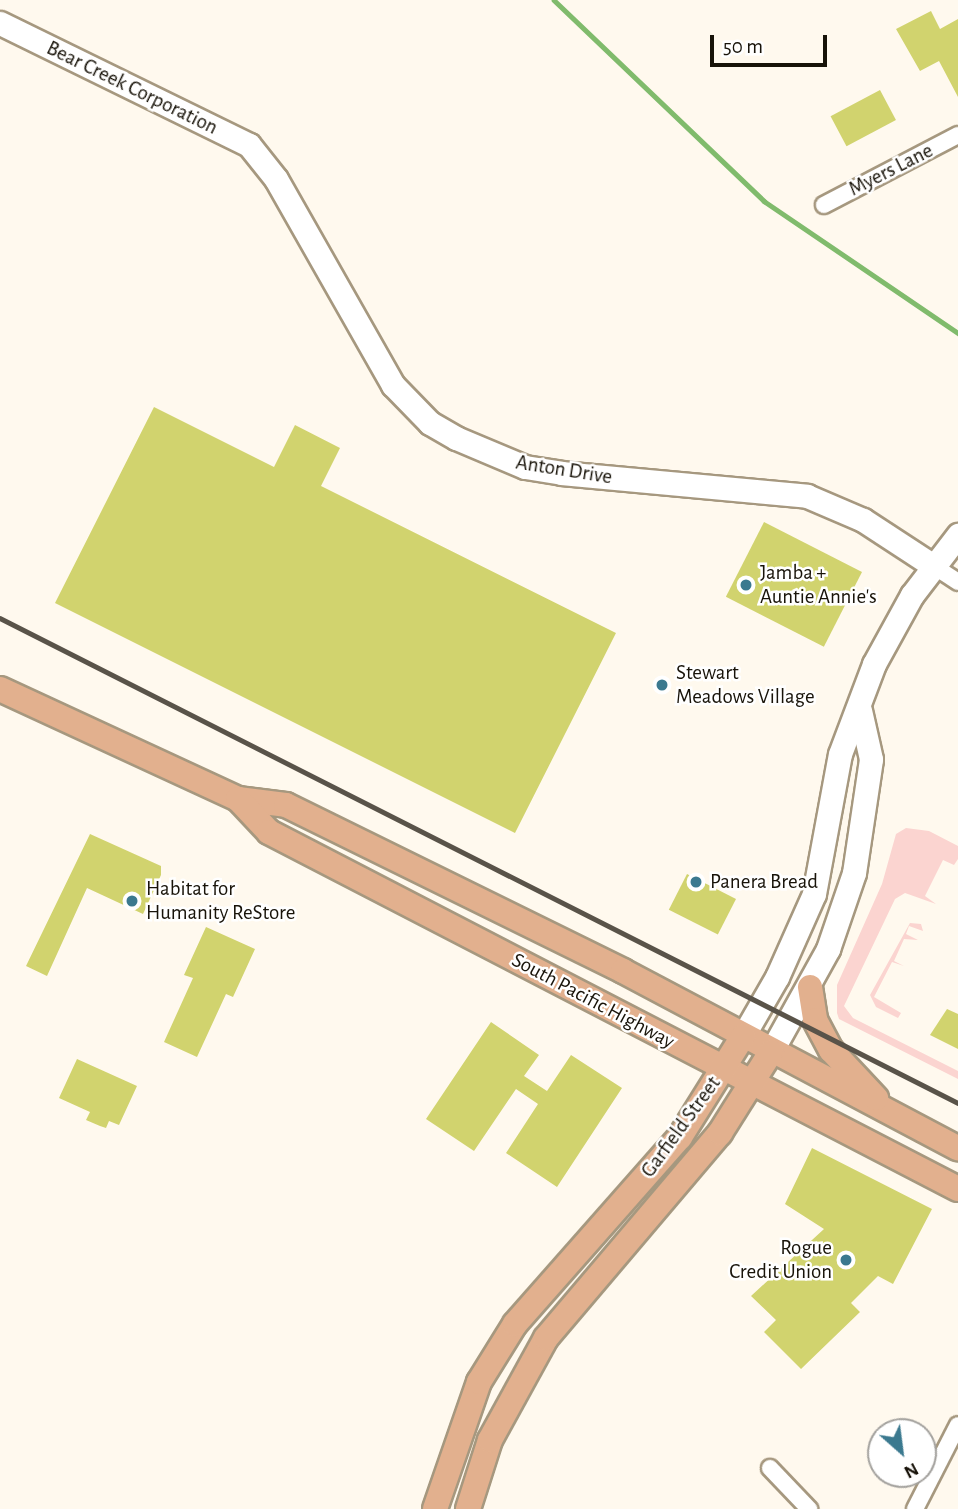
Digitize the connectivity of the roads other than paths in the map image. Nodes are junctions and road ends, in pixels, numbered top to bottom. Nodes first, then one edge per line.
1 (0, 23) edge
2 (958, 135) edge
3 (261, 156) joint
4 (824, 205) dead end
5 (958, 535) edge
6 (932, 565) junction
7 (958, 582) edge
8 (0, 689) edge
9 (860, 710) junction
10 (238, 799) junction
11 (810, 987) junction
12 (743, 1036) junction
13 (771, 1052) junction
14 (723, 1070) junction
15 (753, 1082) junction
16 (891, 1114) junction
17 (958, 1148) edge
18 (958, 1189) edge
19 (958, 1425) edge
20 (769, 1468) dead end
21 (435, 1509) edge
22 (468, 1509) edge
23 (808, 1509) edge
24 (915, 1509) edge

1 - 3 street, Bear Creek Corporation
2 - 4 street, Myers Lane
3 - 6 street, Anton Drive
5 - 6 street, Garfield Street
6 - 7 street, Anton Drive
6 - 9 street, Garfield Street
8 - 10 main road, South Pacific Highway
9 - 11 street, Garfield Street
9 - 12 street, Garfield Street
10 - 12 main road, South Pacific Highway
10 - 14 main road, South Pacific Highway
11 - 13 street, Garfield Street
11 - 16 main road
12 - 13 main road, South Pacific Highway
12 - 14 main road, Garfield Street
13 - 15 main road, Garfield Street
13 - 16 main road, South Pacific Highway
14 - 15 main road, South Pacific Highway
14 - 21 main road, Garfield Street
15 - 18 main road, South Pacific Highway
15 - 22 main road, Garfield Street
16 - 17 main road, South Pacific Highway
19 - 24 street
20 - 23 street

